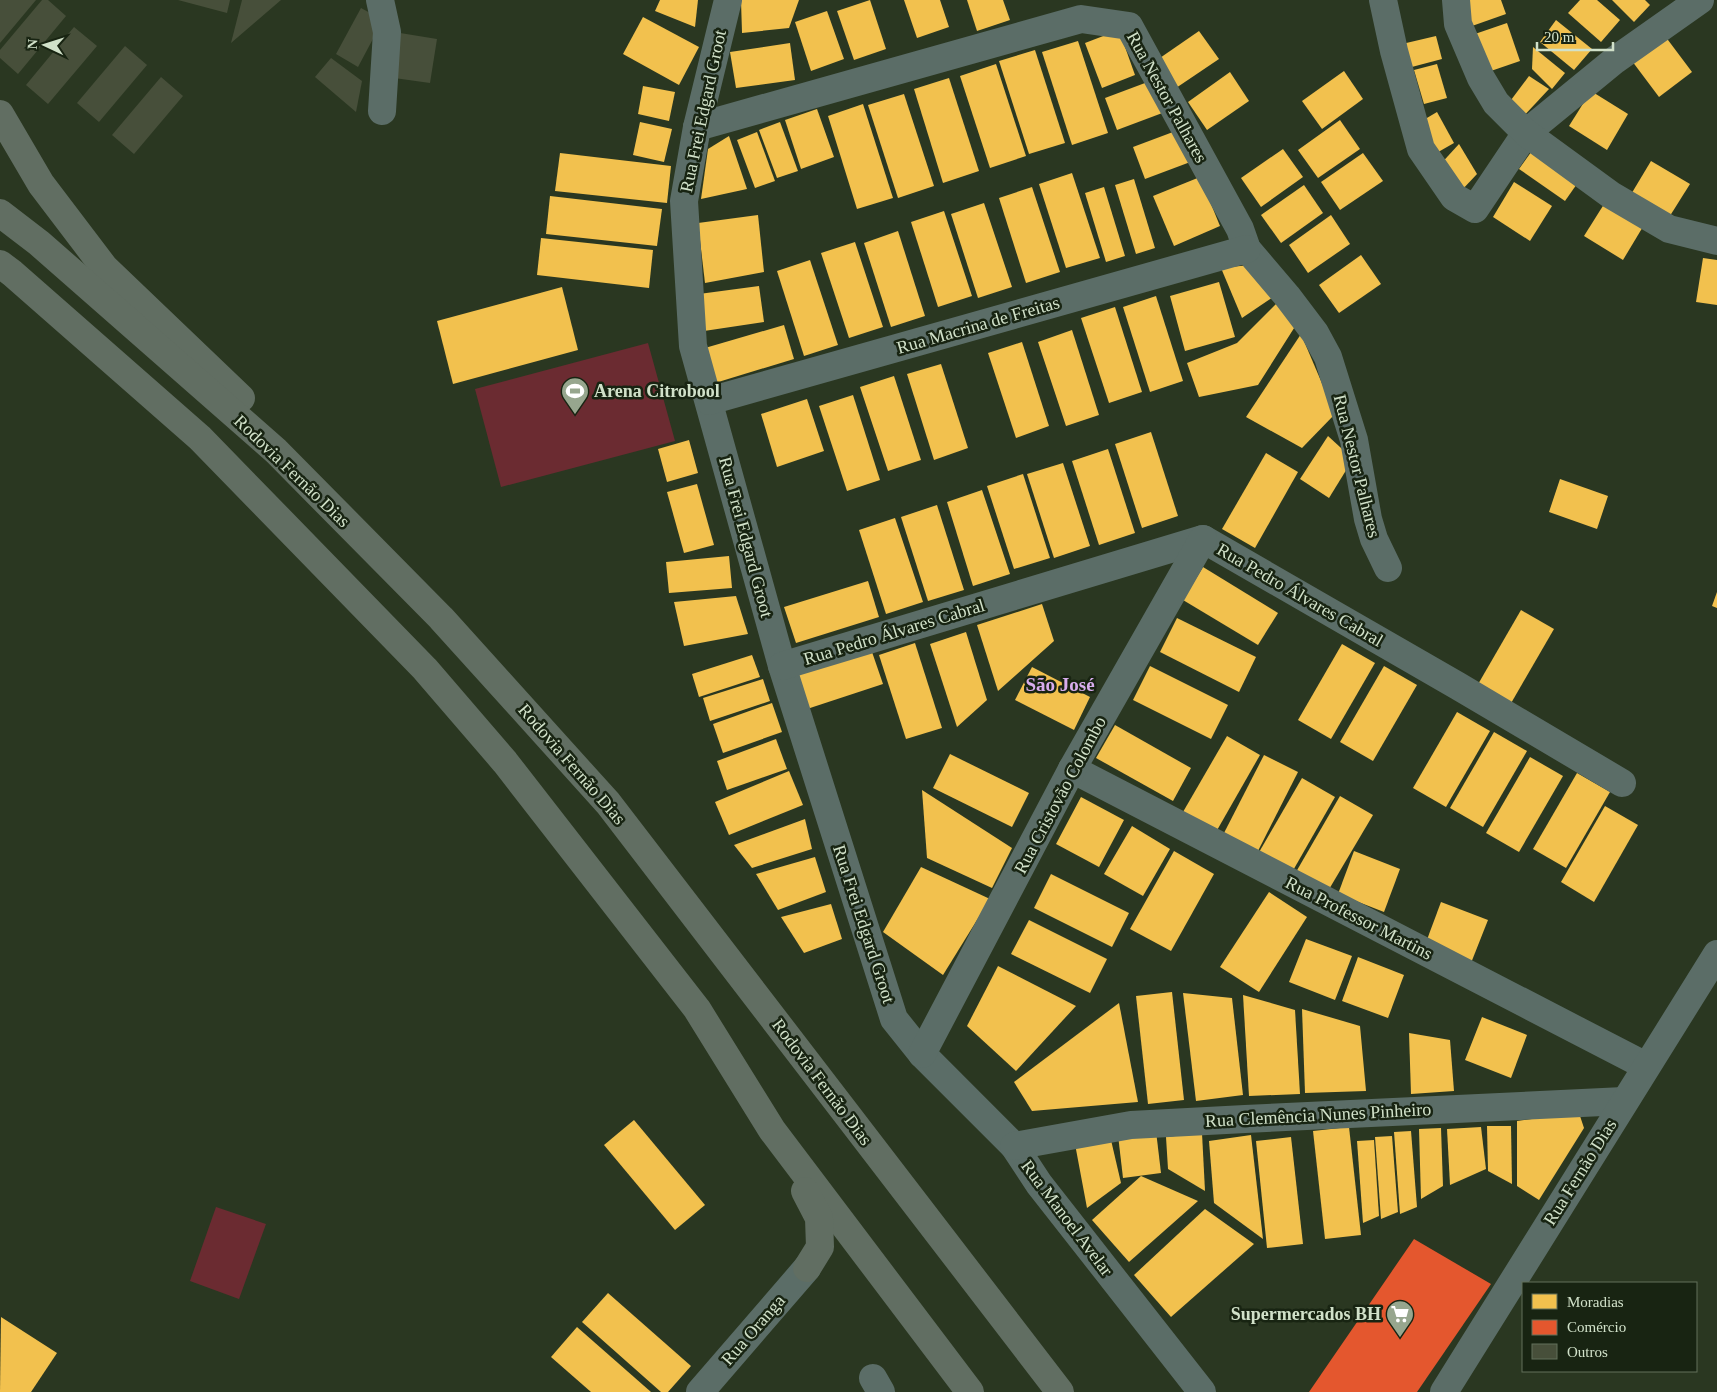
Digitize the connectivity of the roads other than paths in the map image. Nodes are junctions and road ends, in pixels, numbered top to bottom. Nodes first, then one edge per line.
1 (380, 0) edge
2 (728, 0) edge
3 (1383, 0) edge
4 (1456, 0) edge
5 (1700, 0) edge
6 (382, 111) dead end
7 (0, 114) edge
8 (697, 127) junction
9 (1526, 133) junction
10 (0, 213) edge
11 (1717, 240) edge
12 (1247, 249) junction
13 (0, 264) edge
14 (709, 401) junction
15 (276, 452) junction
16 (1203, 539) junction
17 (1388, 568) dead end
18 (782, 666) junction
19 (1072, 769) junction
20 (1622, 783) dead end
21 (1717, 954) edge
22 (922, 1054) junction
23 (1646, 1066) junction
24 (1624, 1101) junction
25 (772, 1130) junction
26 (1014, 1146) junction
27 (807, 1268) joint
28 (700, 1392) edge
29 (970, 1392) edge
30 (1060, 1392) edge
31 (1202, 1392) edge
32 (1444, 1392) edge

1 - 6 street
2 - 8 street, Rua Frei Edgard Groot
3 - 9 street
4 - 9 street
5 - 9 street
7 - 15 highway
8 - 12 street, Rua Nestor Palhares
8 - 14 street, Rua Frei Edgard Groot
9 - 11 street
10 - 15 highway, Rodovia Fernão Dias
12 - 14 street, Rua Macrina de Freitas
12 - 17 street, Rua Nestor Palhares
13 - 25 highway
14 - 18 street, Rua Frei Edgard Groot
15 - 30 highway, Rodovia Fernão Dias
16 - 18 street, Rua Pedro Álvares Cabral
16 - 19 street, Rua Cristovão Colombo
16 - 20 street, Rua Pedro Álvares Cabral
18 - 22 street, Rua Frei Edgard Groot
19 - 22 street, Rua Cristovão Colombo
19 - 23 street, Rua Professor Martins
21 - 23 street, Rua Fernão Dias
22 - 26 street, Rua Manoel Avelar
23 - 24 street, Rua Fernão Dias
24 - 26 street, Rua Clemência Nunes Pinheiro
24 - 32 street, Rua Fernão Dias
25 - 27 highway
25 - 29 highway
26 - 31 street, Rua Manoel Avelar
27 - 28 street, Rua Oranga

